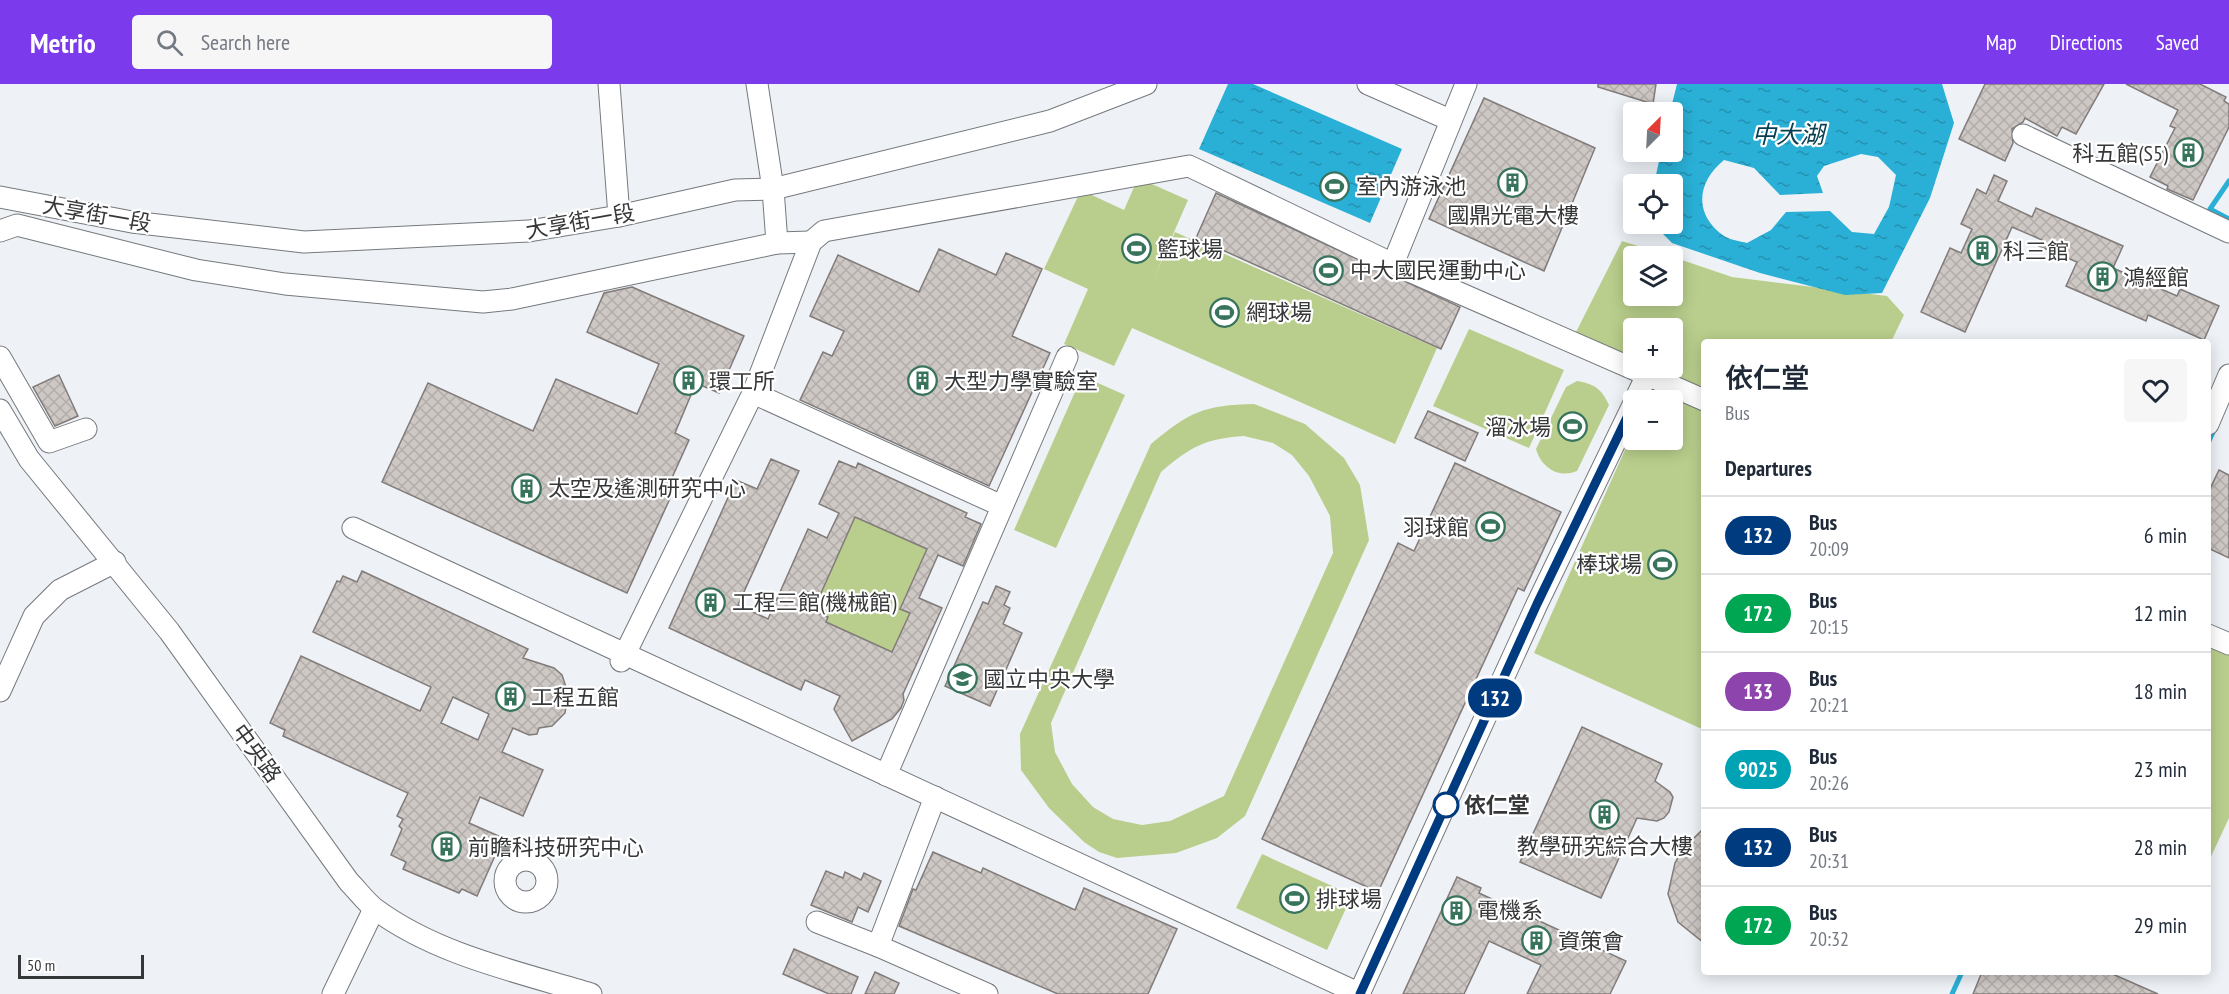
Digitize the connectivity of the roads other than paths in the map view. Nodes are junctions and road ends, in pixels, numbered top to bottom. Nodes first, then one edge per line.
1 (609, 84) edge
2 (757, 84) edge
3 (1146, 84) edge
4 (1368, 84) edge
5 (1466, 84) edge
6 (1450, 120) junction
7 (2023, 135) dead end
8 (773, 189) junction
9 (0, 197) edge
10 (619, 216) junction
11 (0, 231) edge
12 (2229, 232) edge
13 (811, 242) junction
14 (777, 243) junction
15 (1393, 264) junction
16 (0, 357) edge
17 (1067, 357) dead end
18 (1623, 365) edge
19 (2229, 375) edge
20 (1654, 378) edge
21 (753, 393) junction
22 (1701, 399) edge
23 (0, 410) edge
24 (2211, 417) edge
25 (1623, 425) edge
26 (86, 429) dead end
27 (1002, 506) junction
28 (353, 528) dead end
29 (115, 562) junction
30 (2211, 636) edge
31 (2229, 644) edge
32 (623, 657) junction
33 (0, 691) edge
34 (886, 775) junction
35 (935, 797) junction
36 (374, 909) junction
37 (817, 922) dead end
38 (878, 946) junction
39 (550, 988) edge
40 (333, 994) edge
41 (591, 994) edge
42 (987, 994) edge
43 (1360, 994) edge

1 - 10 street
2 - 8 street
3 - 8 street, 大享街一段
4 - 6 street
5 - 6 street
6 - 15 street
7 - 12 street
8 - 10 street, 大享街一段
8 - 14 street
9 - 10 street, 大享街一段
11 - 14 street
13 - 14 street
13 - 15 street
13 - 21 street
15 - 18 street
16 - 26 street
17 - 27 street
19 - 24 street
20 - 22 street
21 - 27 street
21 - 32 street
23 - 29 street, 中央路
25 - 43 street
27 - 34 street
28 - 32 street
29 - 33 street
29 - 36 street, 中央路
30 - 31 street
32 - 34 street
34 - 35 street
35 - 38 street
35 - 43 street
36 - 39 street, 中央路
36 - 40 street
37 - 38 street
38 - 42 street
39 - 41 street, 中央路

